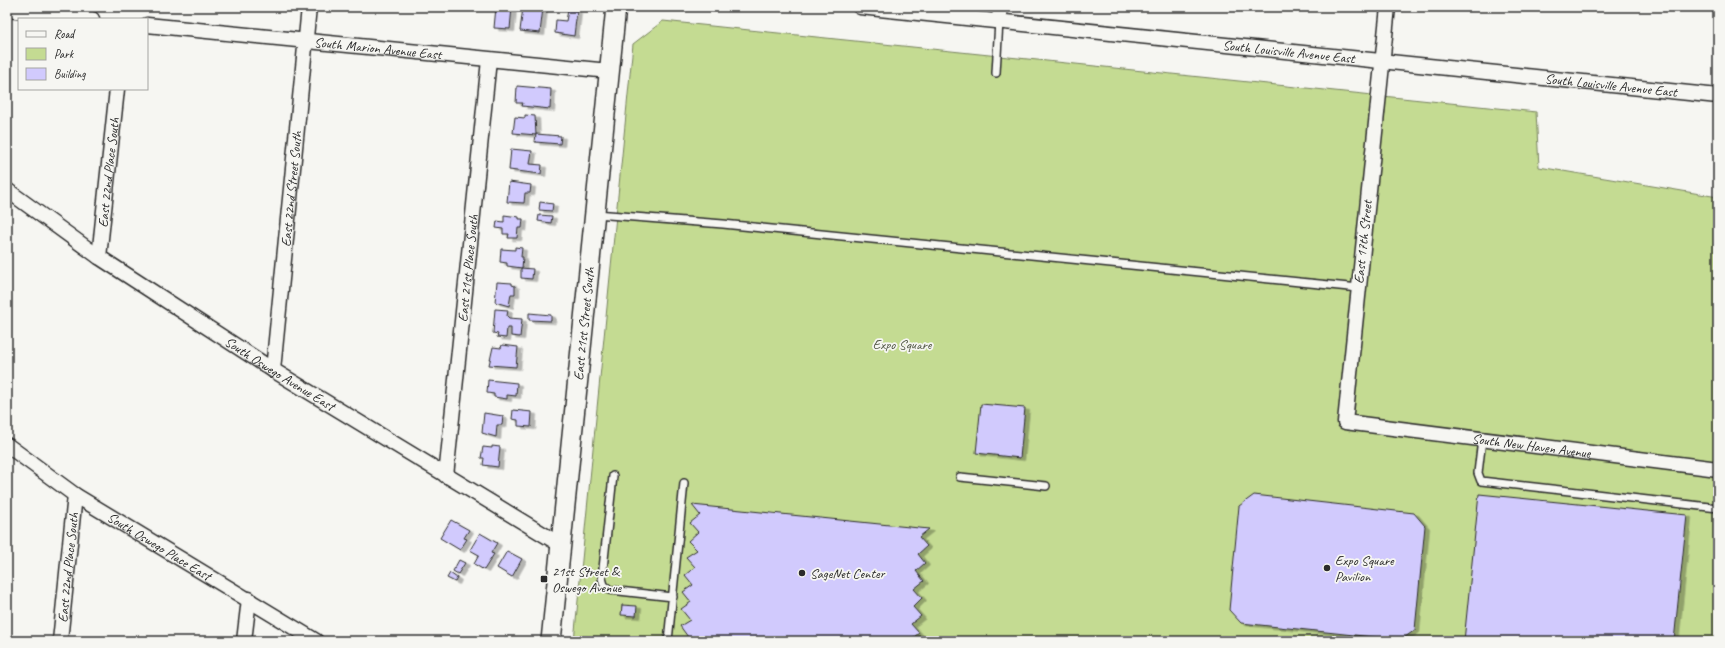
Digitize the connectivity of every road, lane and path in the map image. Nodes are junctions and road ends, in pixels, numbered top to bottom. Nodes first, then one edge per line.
1 (309, 7) edge
2 (616, 7) edge
3 (860, 7) edge
4 (1388, 7) edge
5 (7, 10) edge
6 (1000, 14) edge
7 (83, 18) edge
8 (148, 25) edge
9 (305, 42) junction
10 (489, 60) junction
11 (1382, 62) junction
12 (609, 71) junction
13 (996, 73) dead end
14 (117, 90) edge
15 (1718, 96) edge
16 (7, 190) edge
17 (595, 213) junction
18 (99, 257) junction
19 (1358, 288) junction
20 (273, 370) junction
21 (1345, 422) joint
22 (1482, 439) junction
23 (7, 445) edge
24 (1718, 469) edge
25 (446, 476) junction
26 (613, 476) dead end
27 (960, 477) dead end
28 (684, 483) dead end
29 (1046, 486) dead end
30 (75, 495) junction
31 (1718, 508) edge
32 (561, 545) junction
33 (673, 596) junction
34 (249, 599) junction
35 (60, 641) edge
36 (244, 641) edge
37 (316, 641) edge
38 (551, 641) edge
39 (668, 641) edge

1 - 9 street, East 22nd Street South
2 - 12 main road, East 21st Street South
3 - 6 street, South Louisville Avenue East
4 - 11 street, East 17th Street
5 - 7 street
6 - 11 street, South Louisville Avenue East
6 - 13 lane
8 - 9 street, South Marion Avenue East
9 - 10 street, South Marion Avenue East
9 - 20 street, East 22nd Street South
10 - 12 street, South Marion Avenue East
10 - 25 street, East 21st Place South
11 - 15 street, South Louisville Avenue East
11 - 19 street, East 17th Street
12 - 17 main road, East 21st Street South
14 - 18 street, East 22nd Place South
16 - 18 street, South Oswego Avenue East
17 - 19 lane
17 - 32 main road, East 21st Street South
18 - 20 street, South Oswego Avenue East
19 - 21 street, East 17th Street
20 - 25 street, South Oswego Avenue East
21 - 22 street, South New Haven Avenue
22 - 24 street, South New Haven Avenue
22 - 31 lane
23 - 30 street, South Oswego Place East
25 - 32 street, South Oswego Avenue East
26 - 33 lane
27 - 29 lane
28 - 33 lane
30 - 34 street, South Oswego Place East
30 - 35 street, East 22nd Place South
32 - 38 main road, East 21st Street South
33 - 39 lane
34 - 36 street
34 - 37 street, South Oswego Place East

